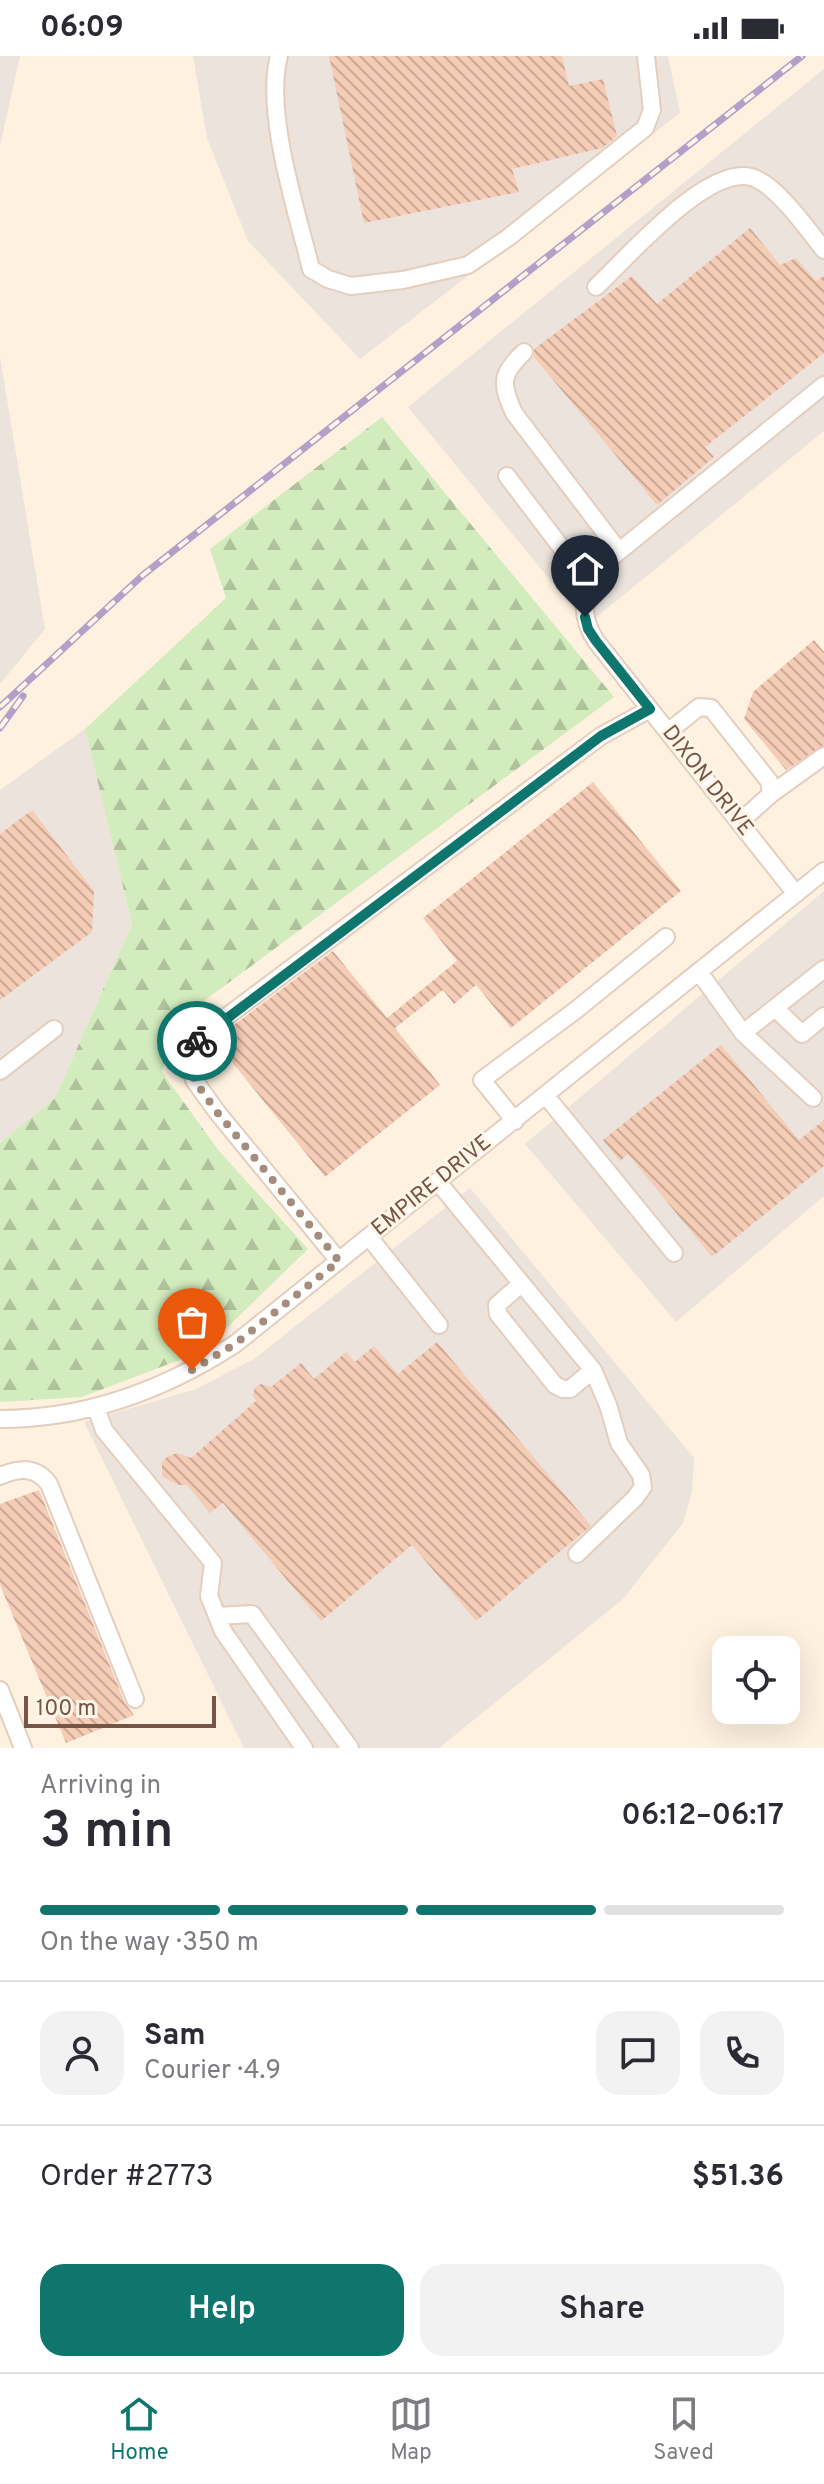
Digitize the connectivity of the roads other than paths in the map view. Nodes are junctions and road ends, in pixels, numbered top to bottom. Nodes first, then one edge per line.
1 (279, 56) edge
2 (646, 56) edge
3 (824, 250) edge
4 (596, 287) dead end
5 (524, 352) dead end
6 (824, 385) edge
7 (507, 476) dead end
8 (619, 551) junction
9 (589, 584) junction
10 (650, 709) junction
11 (668, 732) junction
12 (824, 756) edge
13 (771, 794) junction
14 (740, 822) junction
15 (824, 871) edge
16 (796, 894) junction
17 (666, 937) dead end
18 (824, 969) edge
19 (699, 972) junction
20 (776, 1009) junction
21 (824, 1016) edge
22 (54, 1029) dead end
23 (743, 1033) junction
24 (0, 1071) edge
25 (546, 1096) junction
26 (813, 1098) dead end
27 (515, 1121) junction
28 (438, 1182) junction
29 (369, 1237) junction
30 (674, 1253) dead end
31 (339, 1261) junction
32 (521, 1284) junction
33 (439, 1325) dead end
34 (593, 1370) junction
35 (96, 1407) junction
36 (0, 1419) edge
37 (0, 1476) edge
38 (577, 1554) dead end
39 (217, 1616) junction
40 (0, 1690) edge
41 (135, 1699) dead end
42 (23, 1748) edge
43 (304, 1748) edge
44 (350, 1748) edge

1 - 2 street
3 - 4 street
5 - 8 street
6 - 8 street
7 - 9 street
8 - 9 street
9 - 10 street, DIXON DRIVE
10 - 11 street, DIXON DRIVE
10 - 31 street
11 - 13 street
11 - 14 street, DIXON DRIVE
12 - 13 street
13 - 14 street
14 - 16 street, DIXON DRIVE
15 - 16 street, EMPIRE DRIVE
16 - 19 street, EMPIRE DRIVE
17 - 27 street
18 - 20 street
19 - 23 street
19 - 25 street, EMPIRE DRIVE
20 - 21 street
20 - 23 street
22 - 24 street
23 - 26 street
25 - 27 street, EMPIRE DRIVE
25 - 30 street
27 - 28 street, EMPIRE DRIVE
28 - 29 street, EMPIRE DRIVE
28 - 32 street
29 - 31 street, EMPIRE DRIVE
29 - 33 street
31 - 35 street, EMPIRE DRIVE
32 - 34 street
32 - 34 street
34 - 38 street
35 - 36 street, EMPIRE DRIVE
35 - 39 street
37 - 41 street
39 - 43 street
39 - 44 street
40 - 42 street

